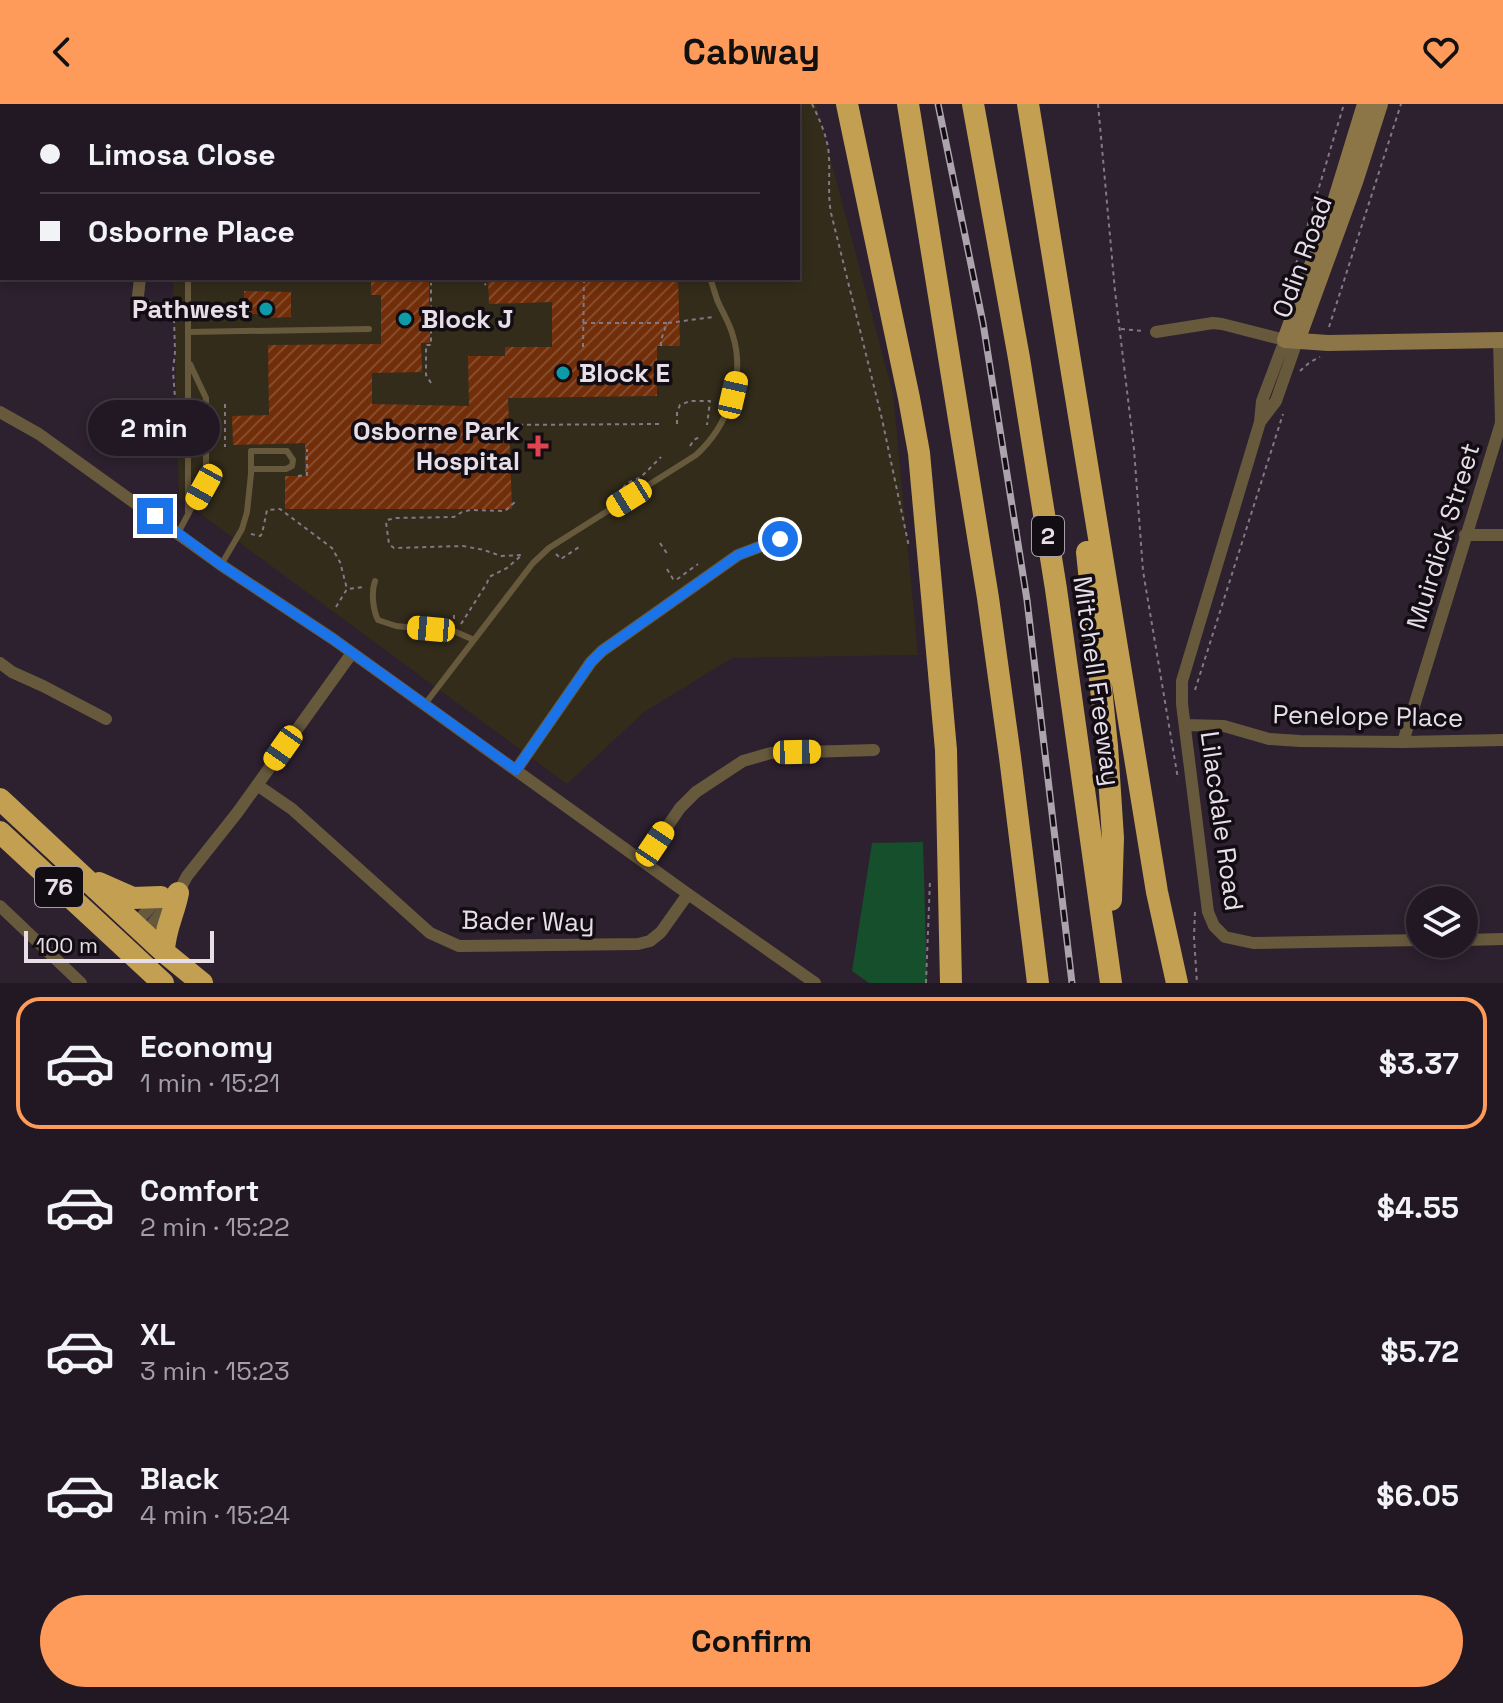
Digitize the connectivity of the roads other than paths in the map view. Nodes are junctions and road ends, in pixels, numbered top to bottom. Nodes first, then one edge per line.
1 (847, 104) edge
2 (908, 104) edge
3 (973, 104) edge
4 (1028, 104) edge
5 (1365, 104) edge
6 (1380, 104) edge
7 (140, 280) edge
8 (188, 280) edge
9 (711, 280) edge
10 (138, 296) road end
11 (369, 329) dead end
12 (188, 332) junction
13 (1156, 332) road end
14 (1291, 340) junction
15 (1501, 340) edge
16 (1067, 344) junction
17 (189, 361) junction
18 (0, 412) edge
19 (251, 469) junction
20 (188, 512) junction
21 (178, 533) junction
22 (1465, 535) junction
23 (1503, 535) edge
24 (780, 539) dead end
25 (221, 565) junction
26 (374, 583) road end
27 (474, 640) junction
28 (352, 653) junction
29 (0, 663) edge
30 (1187, 702) joint
31 (425, 704) junction
32 (106, 719) dead end
33 (1185, 725) junction
34 (1503, 740) edge
35 (1403, 742) junction
36 (874, 750) dead end
37 (516, 770) junction
38 (257, 785) junction
39 (0, 799) edge
40 (0, 832) edge
41 (644, 861) junction
42 (86, 880) junction
43 (175, 889) junction
44 (688, 894) junction
45 (0, 906) edge
46 (139, 929) junction
47 (1503, 939) edge
48 (1406, 940) edge
49 (1478, 940) edge
50 (122, 947) junction
51 (164, 952) junction
52 (1111, 976) edge
53 (81, 983) edge
54 (163, 983) edge
55 (202, 983) edge
56 (815, 983) edge
57 (951, 983) edge
58 (1038, 983) edge
59 (1177, 983) edge

1 - 57 highway
2 - 58 highway
3 - 52 highway, Mitchell Freeway / 2
4 - 16 highway
5 - 14 street, Odin Road
6 - 14 street, Odin Road
7 - 10 street
8 - 12 lane
9 - 27 lane
11 - 12 lane
12 - 17 lane
13 - 14 street
14 - 15 street
14 - 30 street, Odin Road
15 - 22 street, Muirdick Street
16 - 52 highway
16 - 59 highway
17 - 20 lane
17 - 20 lane
18 - 21 street
19 - 19 lane
19 - 25 lane
20 - 21 lane
21 - 25 street
22 - 23 street
22 - 35 street, Muirdick Street
24 - 37 street
25 - 28 street
26 - 27 lane
27 - 31 lane
28 - 31 street
28 - 38 street
29 - 32 street
30 - 33 street, Lilacdale Road
31 - 37 street
33 - 35 street, Penelope Place
33 - 48 street, Lilacdale Road
34 - 35 street, Penelope Place
36 - 41 street
37 - 41 street
38 - 43 street
38 - 44 street, Bader Way
39 - 42 highway, 76
40 - 50 highway, 76
41 - 44 street
42 - 43 highway
42 - 46 highway, 76
43 - 46 street
43 - 51 highway
44 - 56 street
45 - 53 street
46 - 50 street
46 - 51 highway, 76
47 - 49 street
50 - 54 highway, 76
51 - 55 highway, 76

